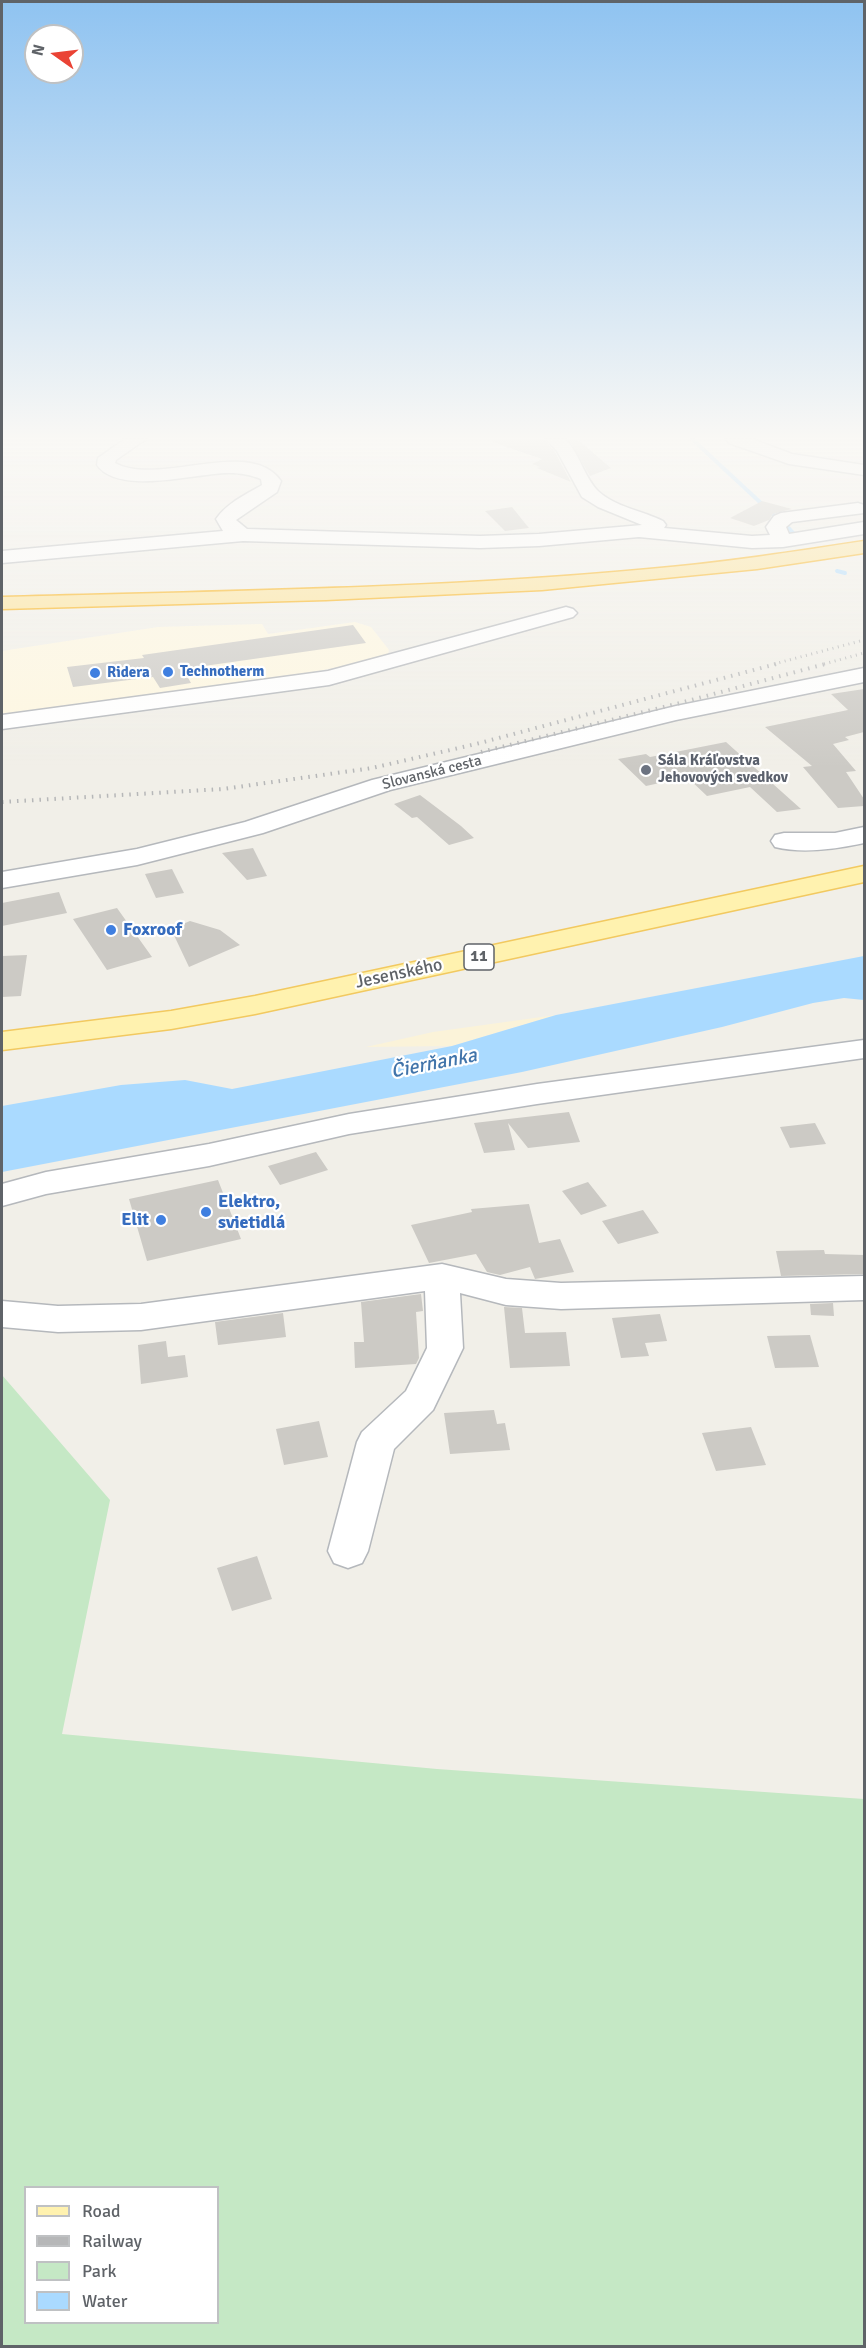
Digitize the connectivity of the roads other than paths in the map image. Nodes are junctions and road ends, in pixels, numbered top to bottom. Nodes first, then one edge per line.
1 (94, 549) edge
2 (852, 549) edge
3 (2, 557) edge
4 (864, 558) edge
5 (2, 603) edge
6 (566, 613) dead end
7 (2, 614) edge
8 (864, 675) edge
9 (2, 722) edge
10 (864, 835) edge
11 (784, 841) dead end
12 (864, 874) edge
13 (2, 880) edge
14 (2, 1041) edge
15 (864, 1049) edge
16 (2, 1196) edge
17 (442, 1276) junction
18 (864, 1288) edge
19 (2, 1314) edge
20 (348, 1551) dead end

1 - 3 street
2 - 5 highway
4 - 7 highway
6 - 9 street
8 - 13 street, Slovanská cesta
10 - 11 street
12 - 14 main road, Jesenského / 11
15 - 16 street
17 - 18 street
17 - 19 street
17 - 20 street

